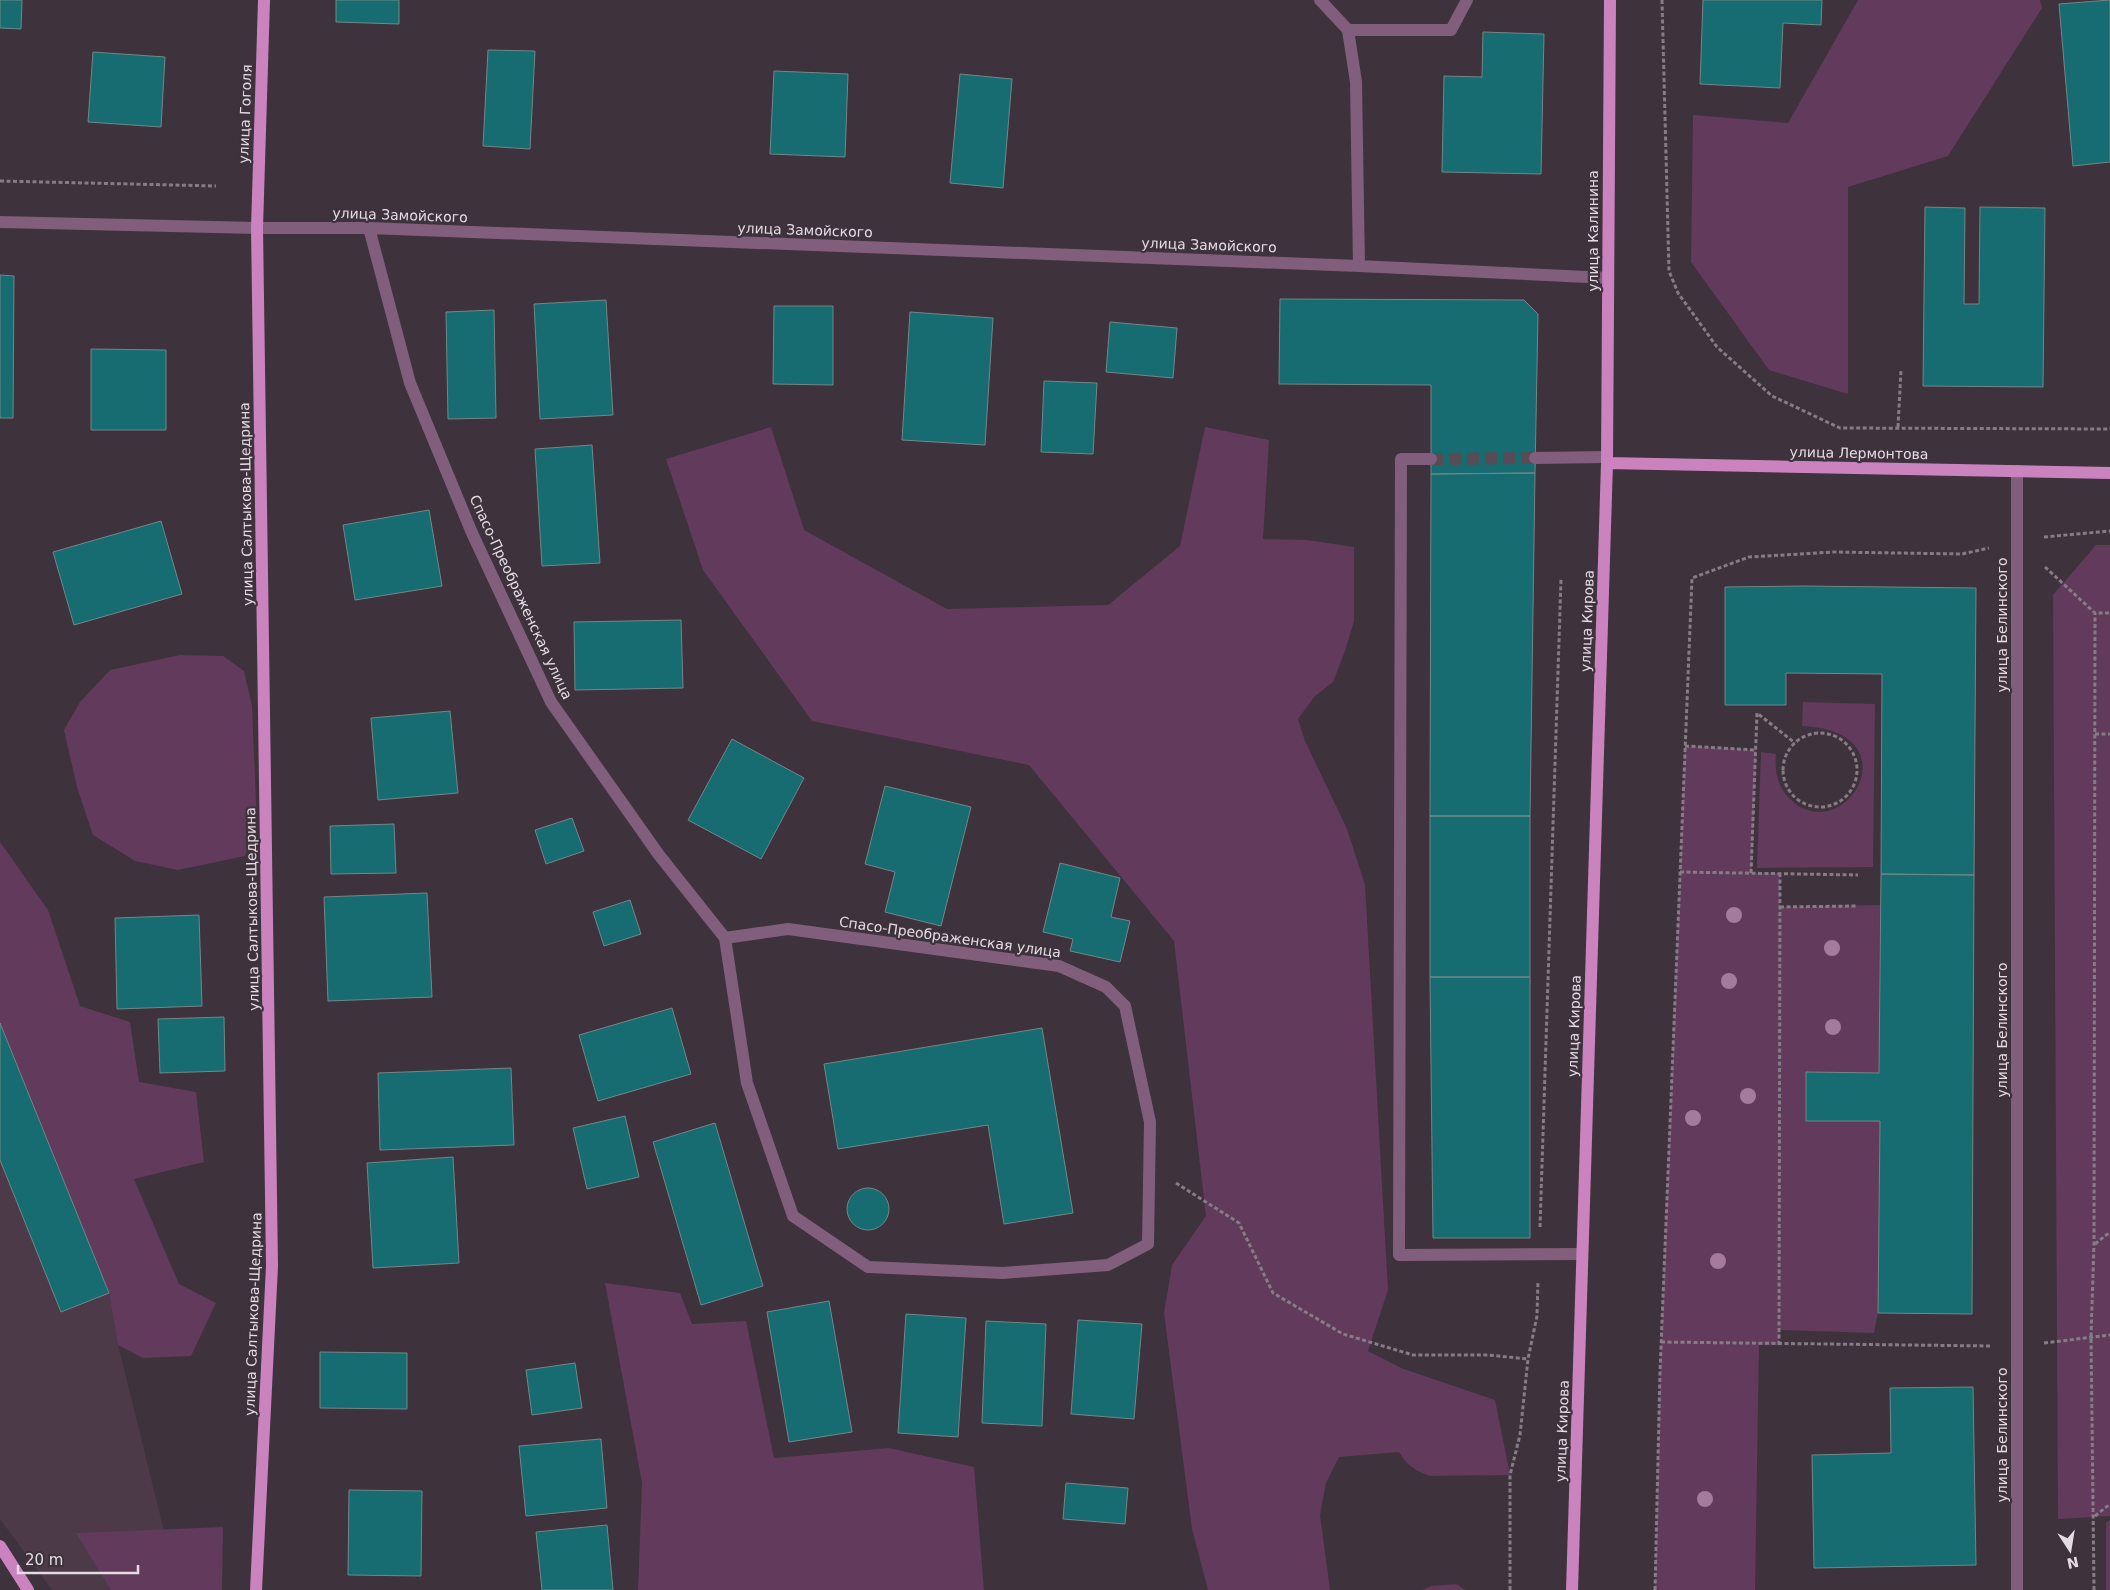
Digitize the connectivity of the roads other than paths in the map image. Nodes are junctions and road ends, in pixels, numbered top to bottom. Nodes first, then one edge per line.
1 (264, 0) edge
2 (1320, 0) edge
3 (1467, 0) edge
4 (1610, 0) edge
5 (1348, 30) junction
6 (0, 222) edge
7 (257, 228) junction
8 (370, 228) junction
9 (1359, 266) junction
10 (1608, 278) junction
11 (1535, 458) tunnel mouth
12 (1431, 459) tunnel mouth
13 (1607, 460) junction
14 (2017, 471) junction
15 (2110, 473) edge
16 (725, 938) junction
17 (1582, 1254) junction
18 (0, 1546) edge
19 (28, 1590) edge
20 (256, 1590) edge
21 (1572, 1590) edge
22 (2016, 1590) edge

1 - 7 main road, улица Гоголя
2 - 5 street
3 - 5 street
4 - 10 main road, улица Калинина
5 - 9 street
6 - 7 street, улица Замойского
7 - 8 street, улица Замойского
7 - 20 main road, улица Салтыкова-Щедрина
8 - 9 street, улица Замойского
8 - 16 street, Спасо-Преображенская улица
9 - 10 street, улица Замойского
10 - 13 main road, улица Калинина
11 - 13 street
12 - 17 street
13 - 14 main road, улица Лермонтова
13 - 17 main road, улица Кирова
14 - 15 main road, улица Лермонтова
14 - 22 street, улица Белинского
16 - 16 street, Спасо-Преображенская улица
17 - 21 main road, улица Кирова
18 - 19 main road

